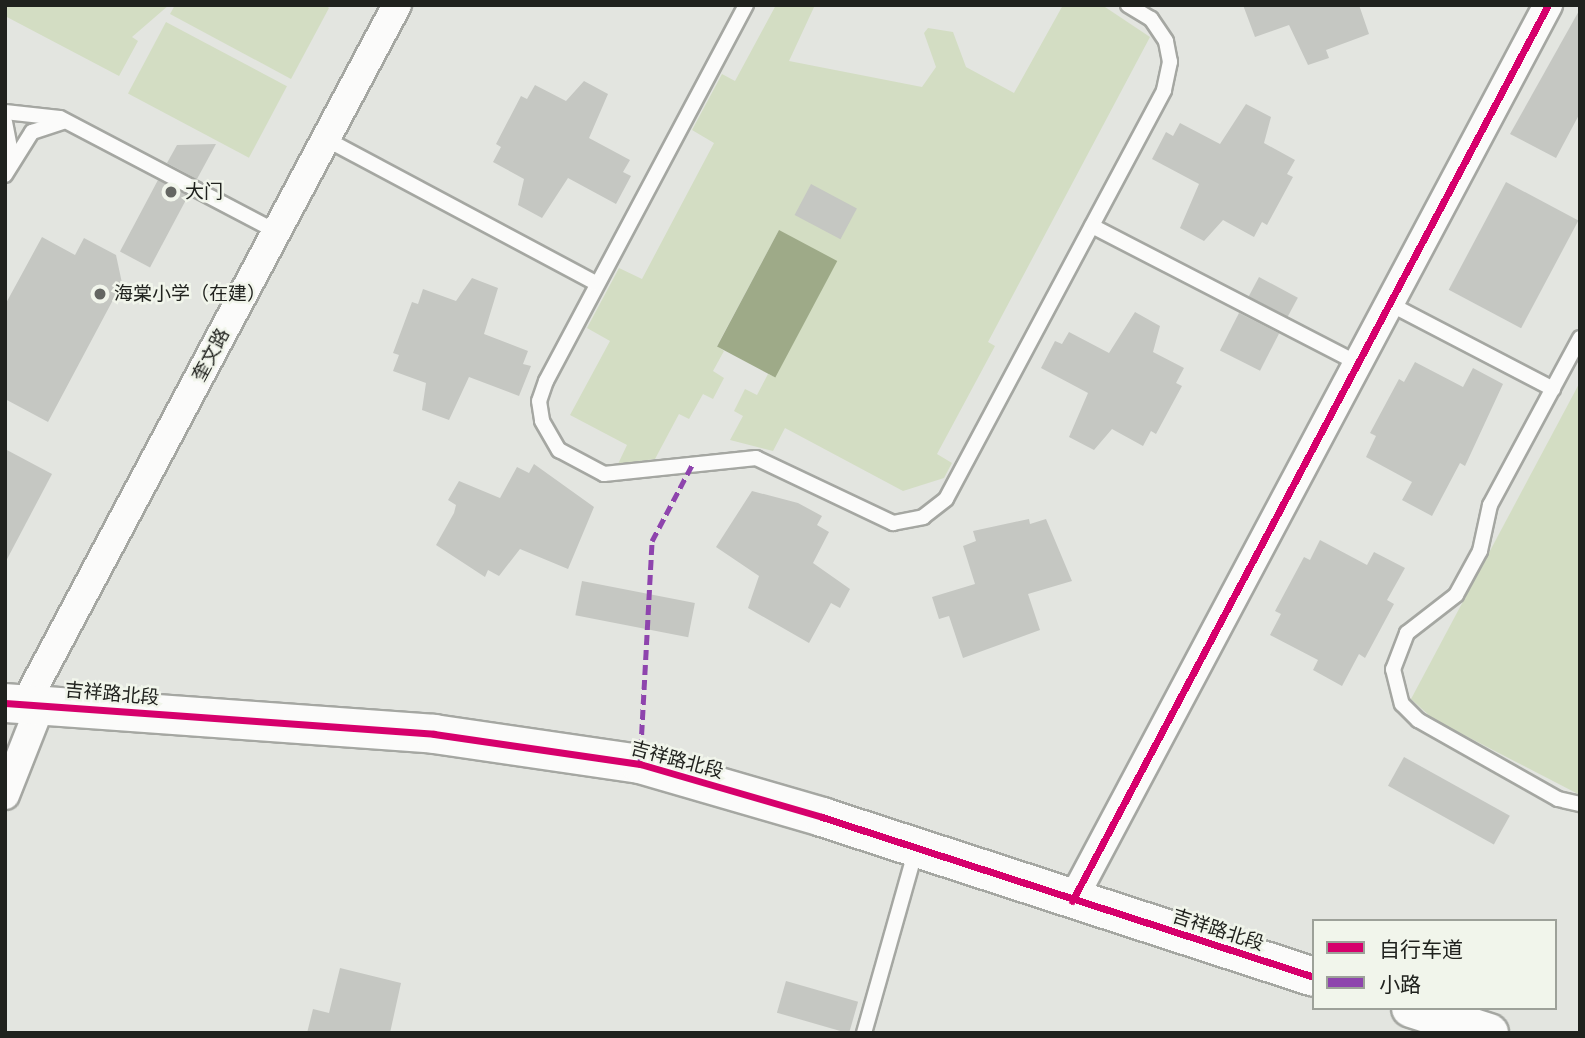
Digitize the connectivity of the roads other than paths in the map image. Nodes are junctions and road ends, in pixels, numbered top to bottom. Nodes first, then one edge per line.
1 (397, 5) edge
2 (746, 5) edge
3 (1128, 5) edge
4 (1548, 5) edge
5 (5, 112) edge
6 (5, 122) edge
7 (71, 123) junction
8 (326, 139) junction
9 (9, 168) edge
10 (1092, 226) junction
11 (277, 232) junction
12 (597, 284) junction
13 (1390, 304) junction
14 (1580, 338) edge
15 (1358, 363) junction
16 (1553, 389) junction
17 (24, 704) edge
18 (5, 795) edge
19 (1580, 804) edge
20 (916, 848) junction
21 (1072, 901) junction
22 (1312, 976) edge
23 (1417, 1010) edge
24 (864, 1033) edge
25 (1489, 1033) edge

1 - 8 street, 奎文路
2 - 12 lane
3 - 10 lane
4 - 13 street
5 - 7 lane
6 - 9 lane
7 - 9 lane
7 - 11 lane
8 - 11 street, 奎文路
8 - 12 lane
10 - 12 lane
10 - 15 lane
11 - 17 street, 奎文路
13 - 15 street
13 - 16 lane
14 - 16 lane
15 - 21 street
16 - 19 lane
17 - 18 street, 奎文路
17 - 20 street, 吉祥路北段
20 - 21 street, 吉祥路北段
20 - 24 lane
21 - 22 street, 吉祥路北段
23 - 25 street

